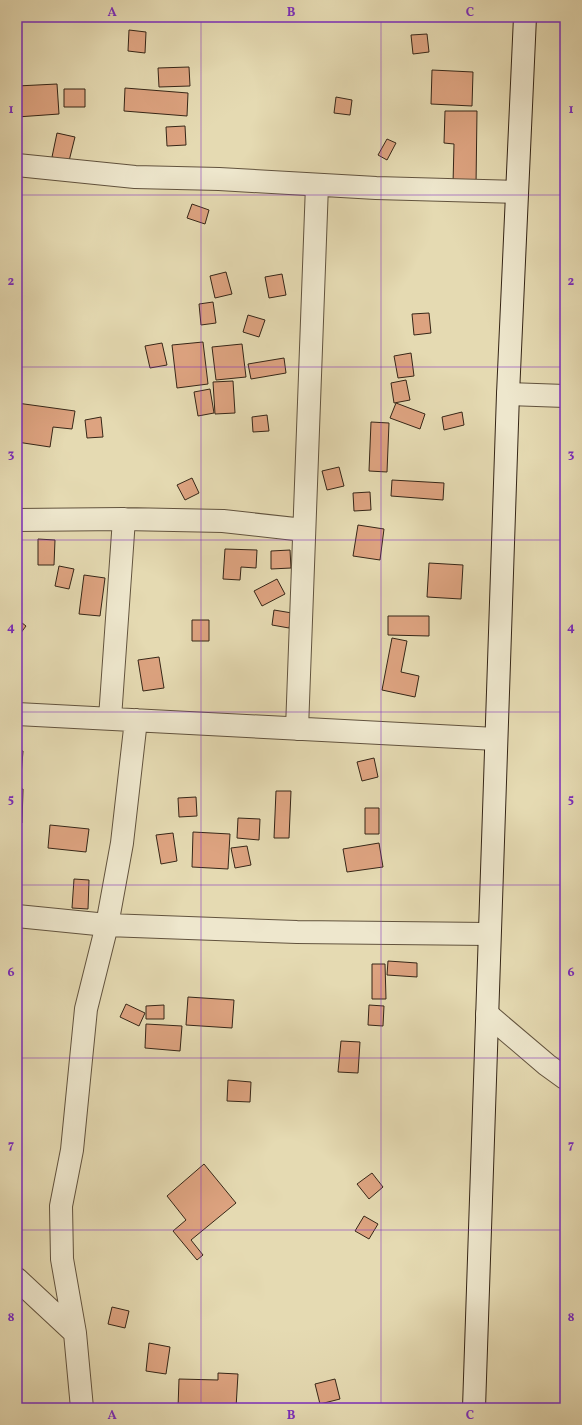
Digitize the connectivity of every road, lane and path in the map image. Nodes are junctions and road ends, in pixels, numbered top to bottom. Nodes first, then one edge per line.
1 (525, 17) edge
2 (17, 165) edge
3 (316, 185) junction
4 (517, 192) junction
5 (508, 394) junction
6 (565, 396) edge
7 (124, 519) junction
8 (17, 520) edge
9 (304, 530) junction
10 (17, 714) edge
11 (110, 718) junction
12 (136, 720) junction
13 (297, 730) junction
14 (496, 739) junction
15 (17, 916) edge
16 (107, 925) junction
17 (489, 934) junction
18 (487, 1014) junction
19 (565, 1078) edge
20 (17, 1279) edge
21 (75, 1333) junction
22 (82, 1408) edge
23 (474, 1408) edge

1 - 4 street
2 - 3 street
3 - 4 street
3 - 9 street
4 - 5 street
5 - 6 street
5 - 14 street
7 - 8 street
7 - 9 street
7 - 11 street
9 - 13 street
10 - 11 street
11 - 12 street
12 - 13 street
12 - 16 street
13 - 14 street
14 - 17 street
15 - 16 street
16 - 17 street
16 - 21 street
17 - 18 street
18 - 19 street
18 - 23 street
20 - 21 street
21 - 22 street

